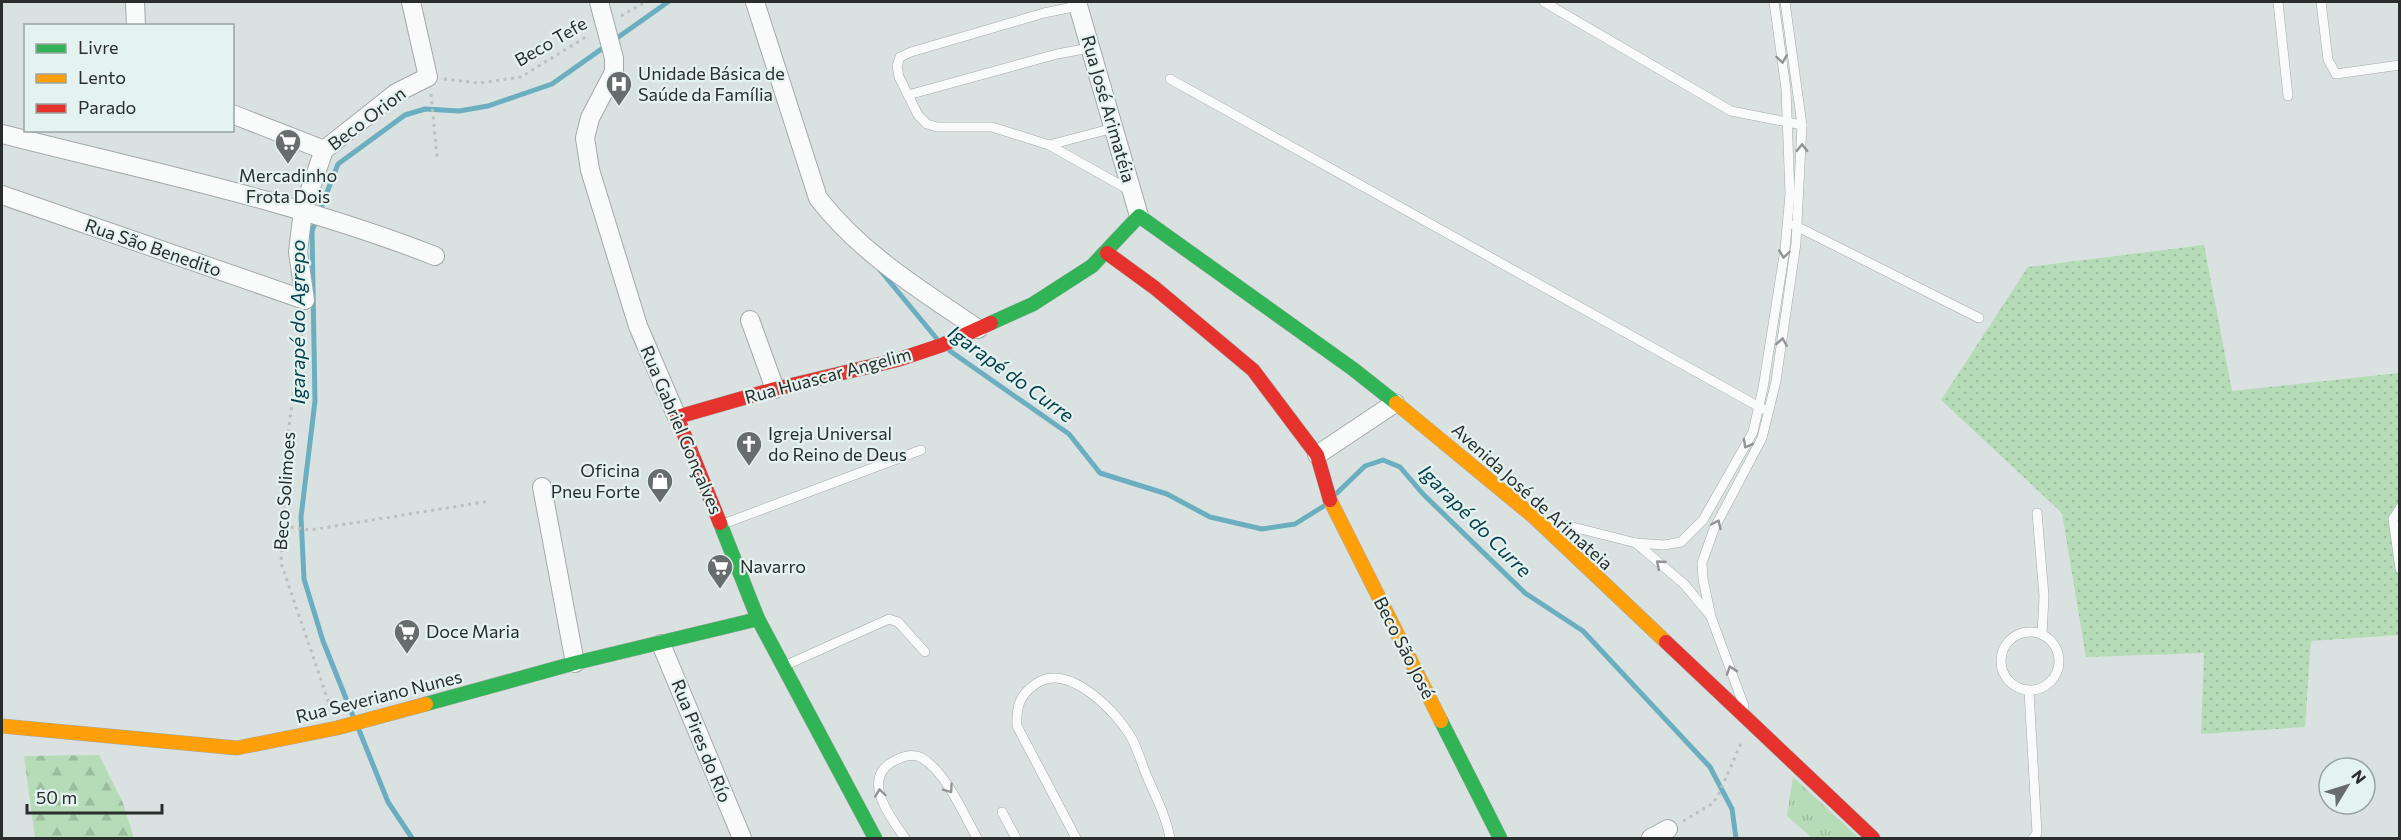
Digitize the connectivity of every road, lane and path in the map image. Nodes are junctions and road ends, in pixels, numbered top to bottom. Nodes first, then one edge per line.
1 (135, 2) edge
2 (411, 2) edge
3 (598, 2) edge
4 (645, 2) edge
5 (755, 2) edge
6 (1544, 2) edge
7 (1774, 2) edge
8 (1785, 2) edge
9 (2278, 2) edge
10 (2321, 2) edge
11 (1078, 4) edge
12 (136, 24) edge
13 (606, 29) junction
14 (1090, 48) junction
15 (2400, 65) edge
16 (428, 77) junction
17 (1170, 79) dead end
18 (908, 95) junction
19 (2288, 96) dead end
20 (234, 115) edge
21 (435, 115) dead end
22 (1788, 124) junction
23 (1802, 125) junction
24 (1114, 128) junction
25 (2, 134) edge
26 (1049, 145) junction
27 (324, 150) junction
28 (437, 157) dead end
29 (1132, 191) junction
30 (2, 195) edge
31 (303, 210) junction
32 (1139, 216) junction
33 (1792, 225) junction
34 (1107, 253) junction
35 (435, 256) dead end
36 (304, 300) junction
37 (1979, 318) dead end
38 (750, 320) dead end
39 (978, 329) junction
40 (775, 389) junction
41 (1395, 403) junction
42 (1764, 410) junction
43 (677, 417) junction
44 (921, 450) dead end
45 (1317, 455) junction
46 (542, 487) dead end
47 (490, 501) dead end
48 (2400, 508) edge
49 (2037, 513) dead end
50 (1534, 517) junction
51 (721, 525) junction
52 (283, 526) junction
53 (1636, 543) junction
54 (2398, 548) edge
55 (2400, 568) edge
56 (1711, 617) junction
57 (758, 619) junction
58 (2042, 635) junction
59 (661, 644) junction
60 (925, 652) dead end
61 (574, 663) junction
62 (784, 666) junction
63 (2029, 691) junction
64 (1750, 723) junction
65 (2, 726) edge
66 (341, 727) junction
67 (1002, 812) dead end
68 (1668, 829) joint
69 (2036, 837) edge
70 (742, 838) edge
71 (875, 838) edge
72 (905, 838) edge
73 (977, 838) edge
74 (1016, 838) edge
75 (1076, 838) edge
76 (1170, 838) edge
77 (1500, 838) edge
78 (1651, 838) edge
79 (1873, 838) edge

1 - 12 street
2 - 16 street
3 - 13 street, Rua Gabriel Gonçalves
4 - 13 path, Beco Tefe
5 - 39 street
6 - 22 lane
7 -> 22 lane
8 - 23 lane
9 - 19 lane
10 - 15 lane
11 - 14 street, Rua José Arimatéia
11 - 18 lane
13 - 16 path, Beco Tefe
13 - 43 street, Rua Gabriel Gonçalves
14 - 18 lane
14 - 24 street, Rua José Arimatéia
16 - 27 street, Beco Orion
17 - 42 lane
18 - 26 lane
20 - 27 street
21 - 28 path
22 - 23 lane
22 - 33 lane
33 -> 23 lane
24 - 26 lane
24 - 29 street, Rua José Arimatéia
25 - 31 street
26 - 29 lane
27 - 31 street, Beco Orion
29 - 32 street, Rua José Arimatéia
30 - 36 street, Rua São Benedito
31 - 35 street
31 - 36 street
32 - 34 street, Rua Huascar Angelim
32 - 41 street, Avenida José de Arimateia
33 - 37 lane
33 - 42 lane
34 - 39 street, Rua Huascar Angelim
34 - 45 street, Beco São José
36 - 52 path, Beco Solimoes
38 - 40 street
39 - 40 street, Rua Huascar Angelim
40 - 43 street, Rua Huascar Angelim
41 - 45 street
41 - 50 street, Avenida José de Arimateia
42 -> 53 lane
56 -> 42 lane
43 - 51 street, Rua Gabriel Gonçalves
44 - 51 lane
45 - 77 street, Beco São José
46 - 61 street
47 - 52 path
48 - 54 lane
49 - 58 lane
50 - 53 lane
50 - 64 street, Avenida José de Arimateia
51 - 57 street, Rua Gabriel Gonçalves
52 - 66 path, Beco Solimoes
56 -> 53 lane
54 - 55 lane
64 -> 56 lane
57 - 59 street, Rua Severiano Nunes
57 - 62 street, Rua Gabriel Gonçalves
58 - 63 lane
58 - 63 lane
59 - 61 street, Rua Severiano Nunes
59 - 70 street, Rua Pires do Río
60 - 62 lane
61 - 66 street, Rua Severiano Nunes
62 - 71 street, Rua Gabriel Gonçalves
63 - 69 lane
64 - 68 path
64 - 79 street, Avenida José de Arimateia
65 - 66 street, Rua Severiano Nunes
67 - 74 lane
68 - 78 street
72 -> 73 lane
75 - 76 lane

